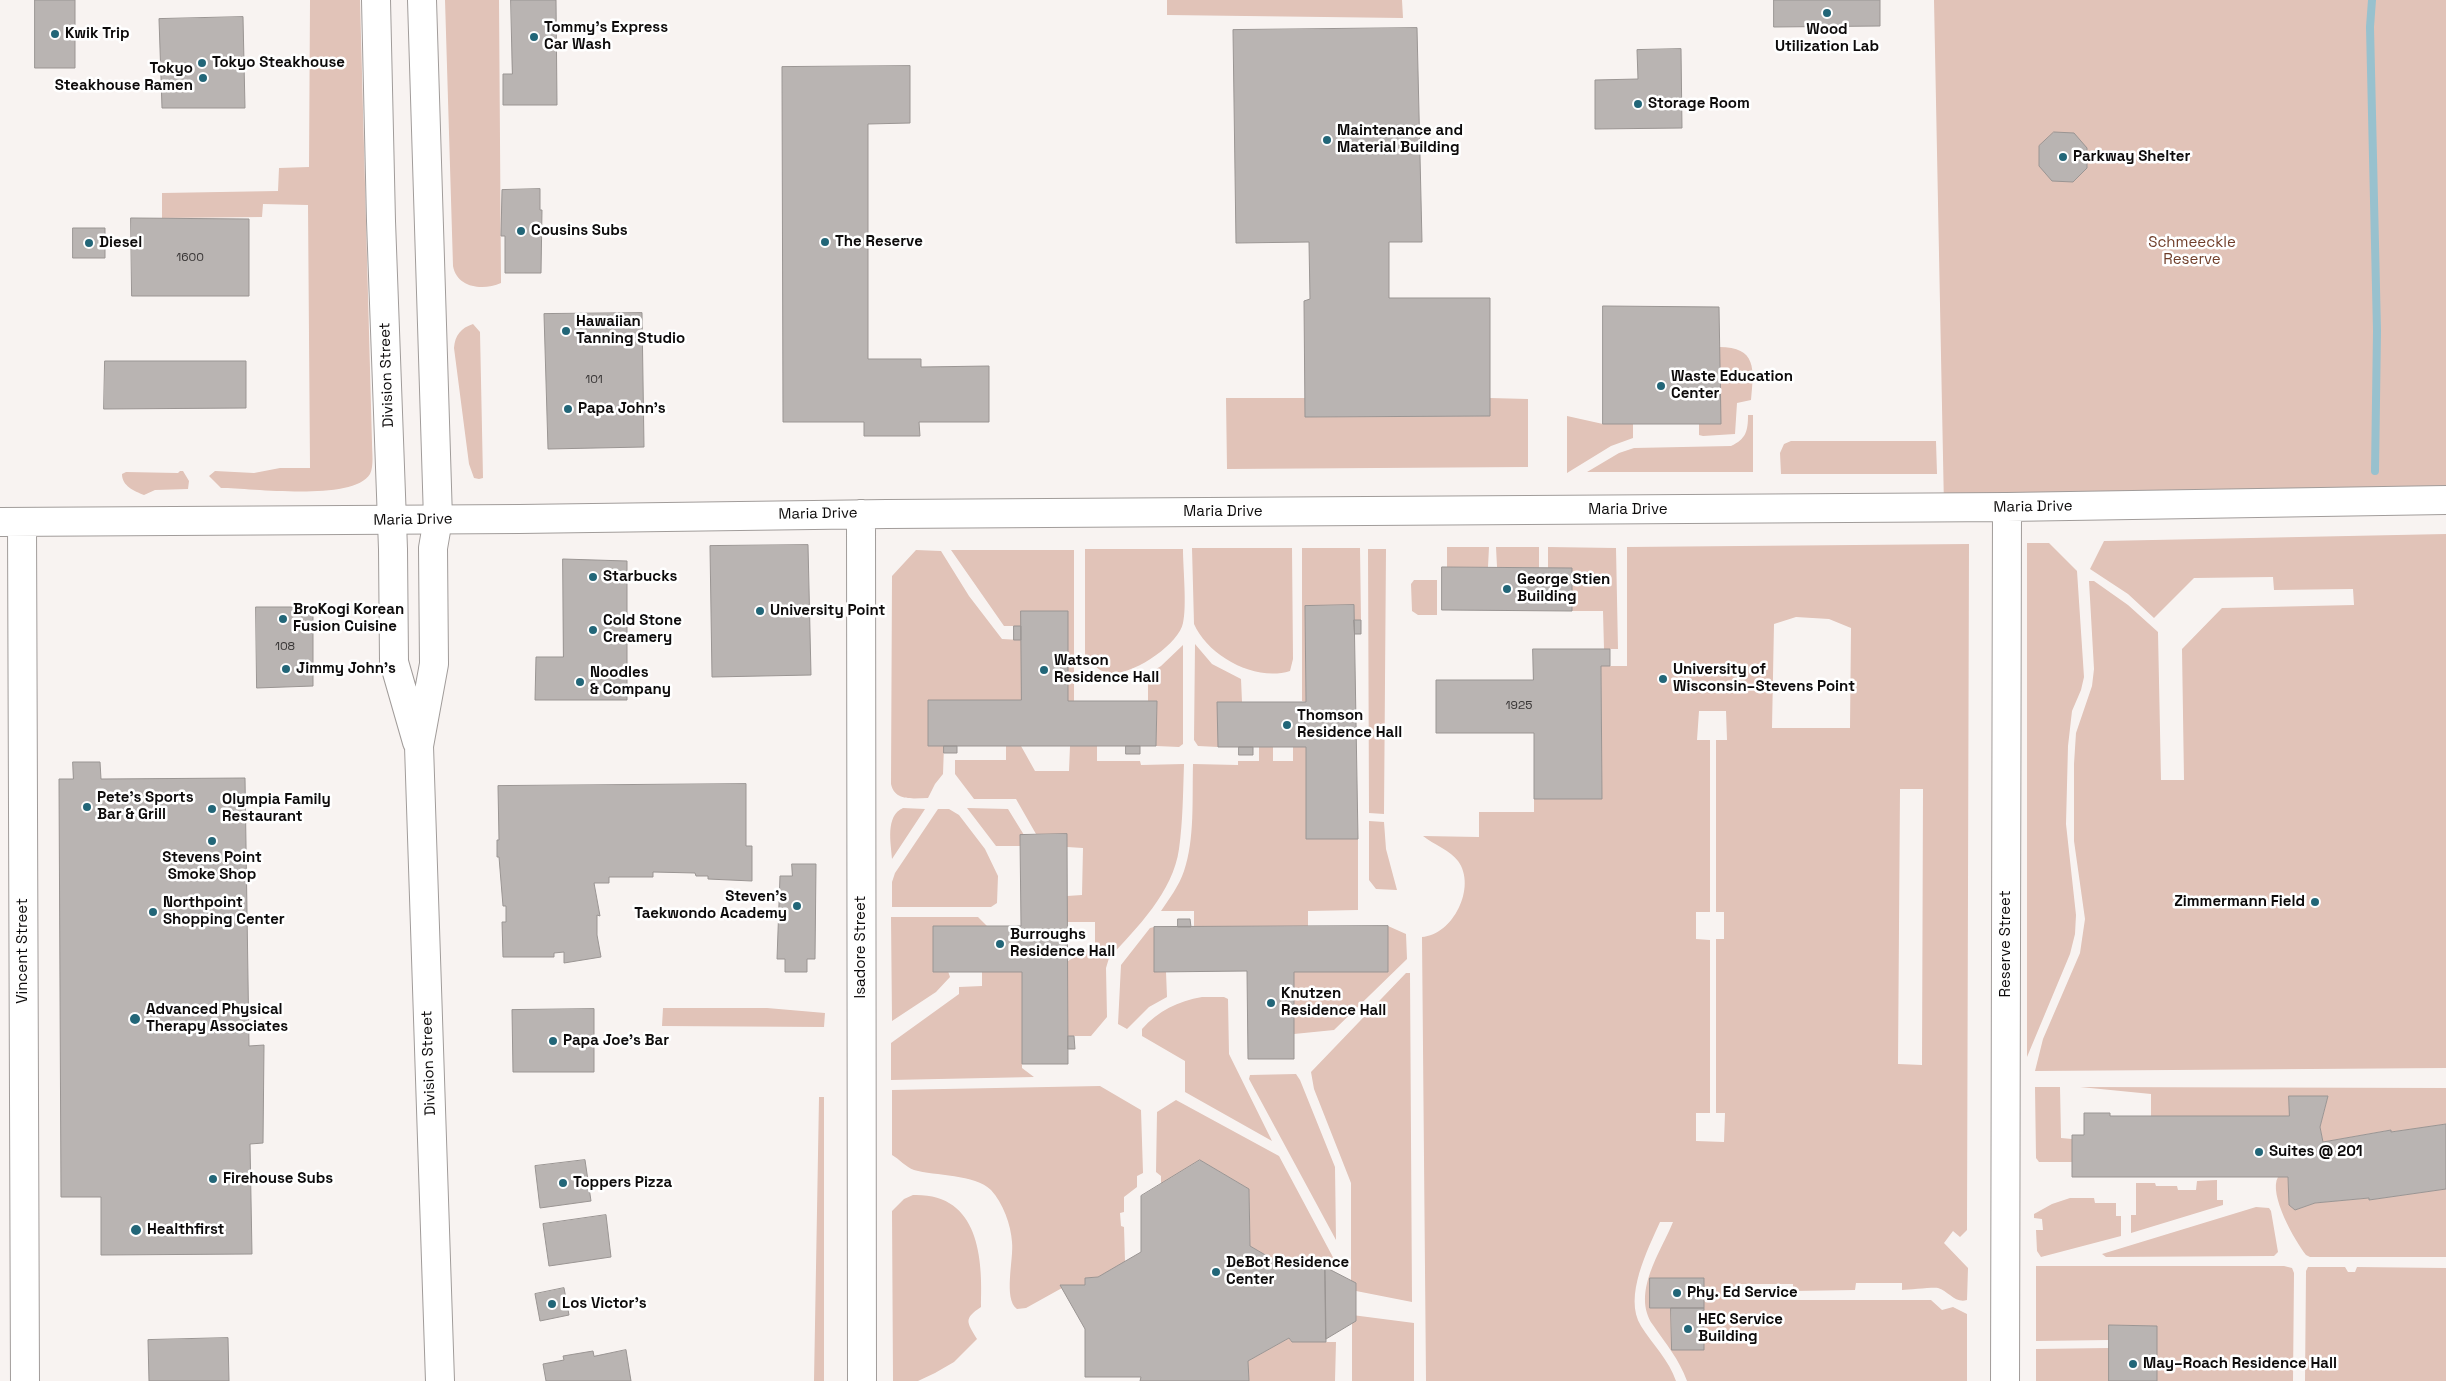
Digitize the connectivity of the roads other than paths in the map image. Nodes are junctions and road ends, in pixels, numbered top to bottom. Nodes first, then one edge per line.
1 (376, 0) edge
2 (422, 0) edge
3 (2446, 500) edge
4 (2007, 507) junction
5 (861, 514) junction
6 (392, 519) junction
7 (438, 519) junction
8 (11, 522) edge
9 (418, 746) junction
10 (25, 1381) edge
11 (440, 1381) edge
12 (862, 1381) edge
13 (2005, 1381) edge

1 - 6 street, Division Street
2 - 7 street, Division Street
3 - 4 street, Maria Drive
4 - 5 street, Maria Drive
4 - 13 street, Reserve Street
5 - 7 street, Maria Drive
5 - 12 street, Isadore Street
6 - 7 street, Maria Drive
6 - 8 street, Maria Drive
6 - 9 street, Division Street
7 - 9 street, Division Street
8 - 10 street, Vincent Street
9 - 11 street, Division Street

